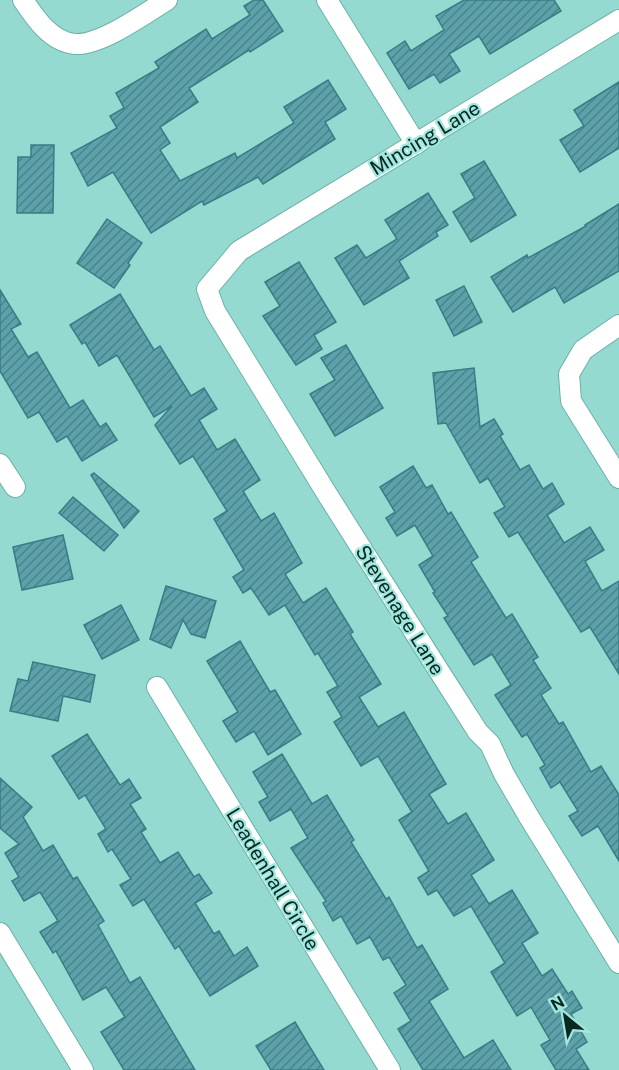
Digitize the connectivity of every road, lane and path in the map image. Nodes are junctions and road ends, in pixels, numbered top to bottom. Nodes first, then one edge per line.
1 (23, 0) edge
2 (167, 0) edge
3 (327, 0) edge
4 (619, 20) edge
5 (416, 144) junction
6 (233, 258) joint
7 (619, 325) edge
8 (0, 464) edge
9 (619, 478) edge
10 (15, 487) dead end
11 (157, 687) dead end
12 (0, 933) edge
13 (619, 963) edge
14 (83, 1070) edge
15 (390, 1070) edge

1 - 2 street
3 - 5 street
4 - 5 street, Mincing Lane
5 - 6 street, Mincing Lane
6 - 13 street, Stevenage Lane
7 - 9 street
8 - 10 street
11 - 15 street, Leadenhall Circle
12 - 14 street

